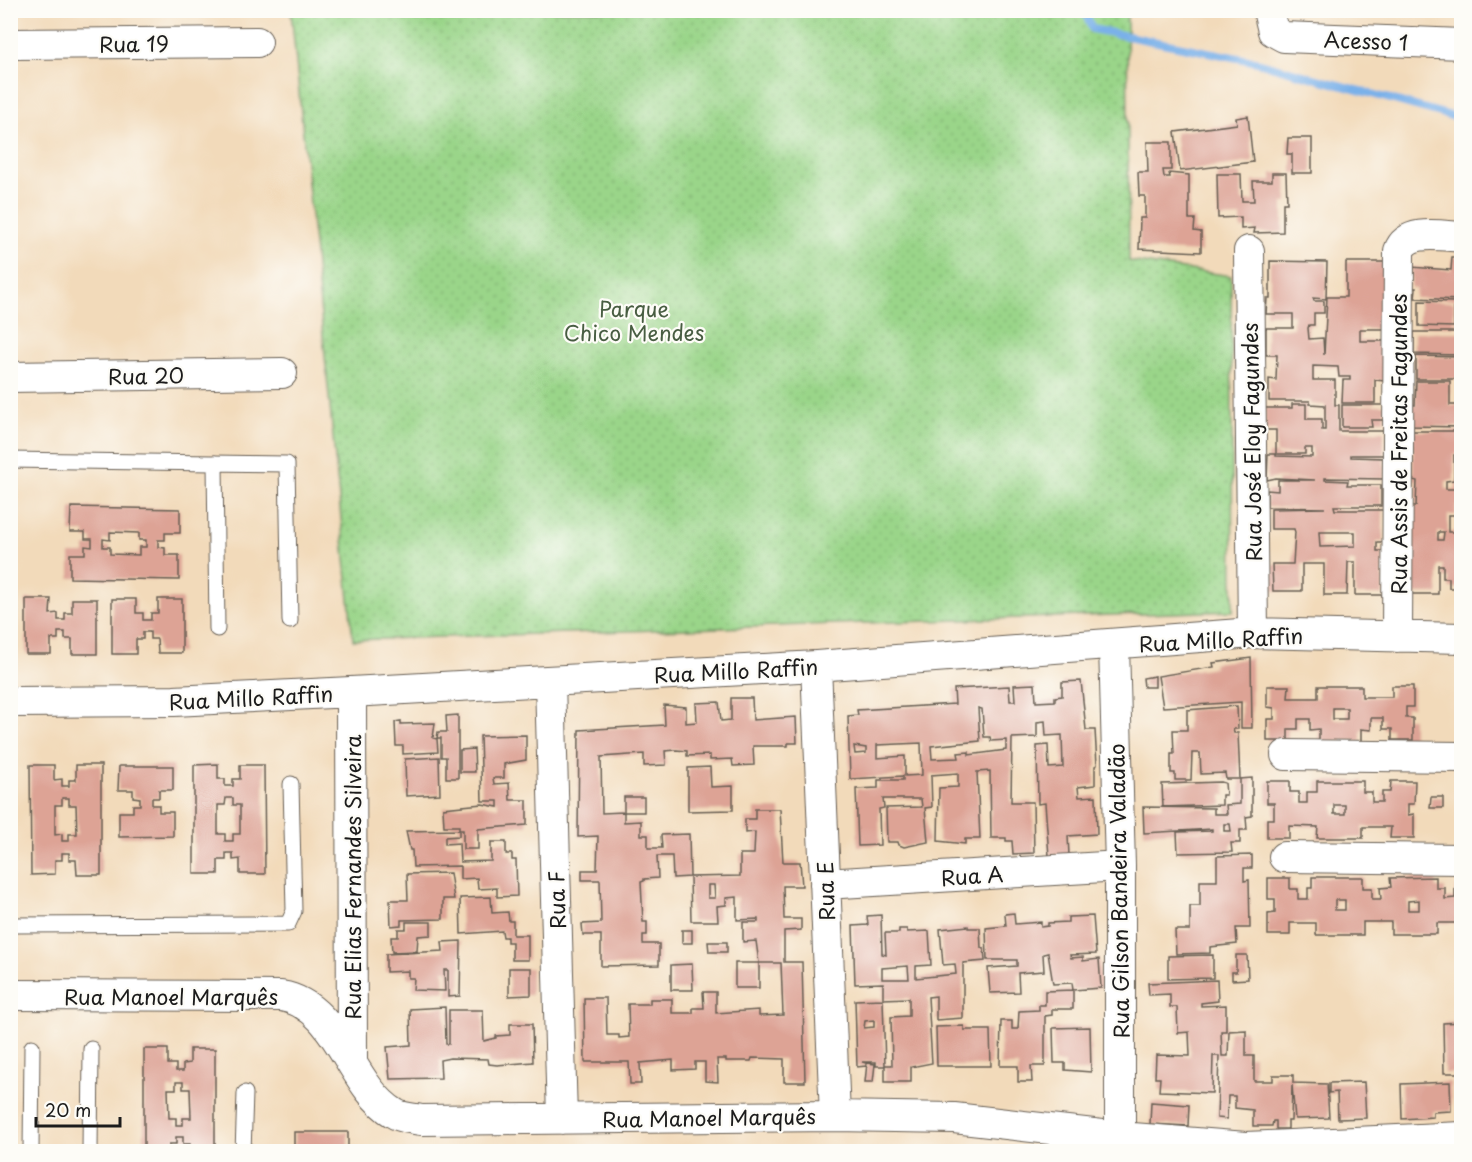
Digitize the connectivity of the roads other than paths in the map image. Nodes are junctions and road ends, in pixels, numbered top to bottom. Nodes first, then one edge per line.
1 (1271, 21) edge
2 (257, 42) dead end
3 (10, 44) edge
4 (1461, 44) edge
5 (1461, 237) edge
6 (1249, 252) dead end
7 (282, 373) dead end
8 (10, 377) edge
9 (10, 460) edge
10 (215, 463) junction
11 (290, 621) dead end
12 (217, 629) dead end
13 (1253, 633) junction
14 (1396, 637) junction
15 (1461, 638) edge
16 (1114, 645) junction
17 (816, 666) junction
18 (550, 681) junction
19 (351, 692) junction
20 (10, 702) edge
21 (1286, 755) dead end
22 (1461, 757) edge
23 (291, 784) dead end
24 (1284, 856) dead end
25 (1461, 859) edge
26 (1120, 866) junction
27 (825, 884) junction
28 (10, 925) edge
29 (10, 995) edge
30 (32, 1047) dead end
31 (91, 1049) dead end
32 (352, 1061) junction
33 (245, 1093) dead end
34 (835, 1116) junction
35 (562, 1119) junction
36 (1120, 1137) junction
37 (1461, 1137) edge
38 (31, 1152) edge
39 (90, 1152) edge
40 (243, 1152) edge

1 - 4 street, Acesso 1
2 - 3 street, Rua 19
5 - 14 street, Rua Assis de Freitas Fagundes
6 - 13 street, Rua José Eloy Fagundes
7 - 8 street, Rua 20
9 - 10 lane
10 - 11 lane
10 - 12 lane
13 - 14 street, Rua Millo Raffin
13 - 16 street, Rua Millo Raffin
14 - 15 street, Rua Millo Raffin
16 - 17 street, Rua Millo Raffin
16 - 26 street, Rua Gilson Bandeira Valadão
17 - 18 street, Rua Millo Raffin
17 - 27 street, Rua E
18 - 19 street, Rua Millo Raffin
18 - 35 street, Rua F
19 - 20 street, Rua Millo Raffin
19 - 32 street, Rua Elias Fernandes Silveira
21 - 22 street
23 - 28 lane
24 - 25 street
26 - 27 street, Rua A
26 - 36 street, Rua Gilson Bandeira Valadão
27 - 34 street, Rua E
29 - 32 street, Rua Manoel Marquês
30 - 38 lane
31 - 39 lane
32 - 35 street, Rua Manoel Marquês
33 - 40 lane
34 - 35 street, Rua Manoel Marquês
34 - 36 street, Rua Manoel Marquês
36 - 37 street, Rua Manoel Marquês

